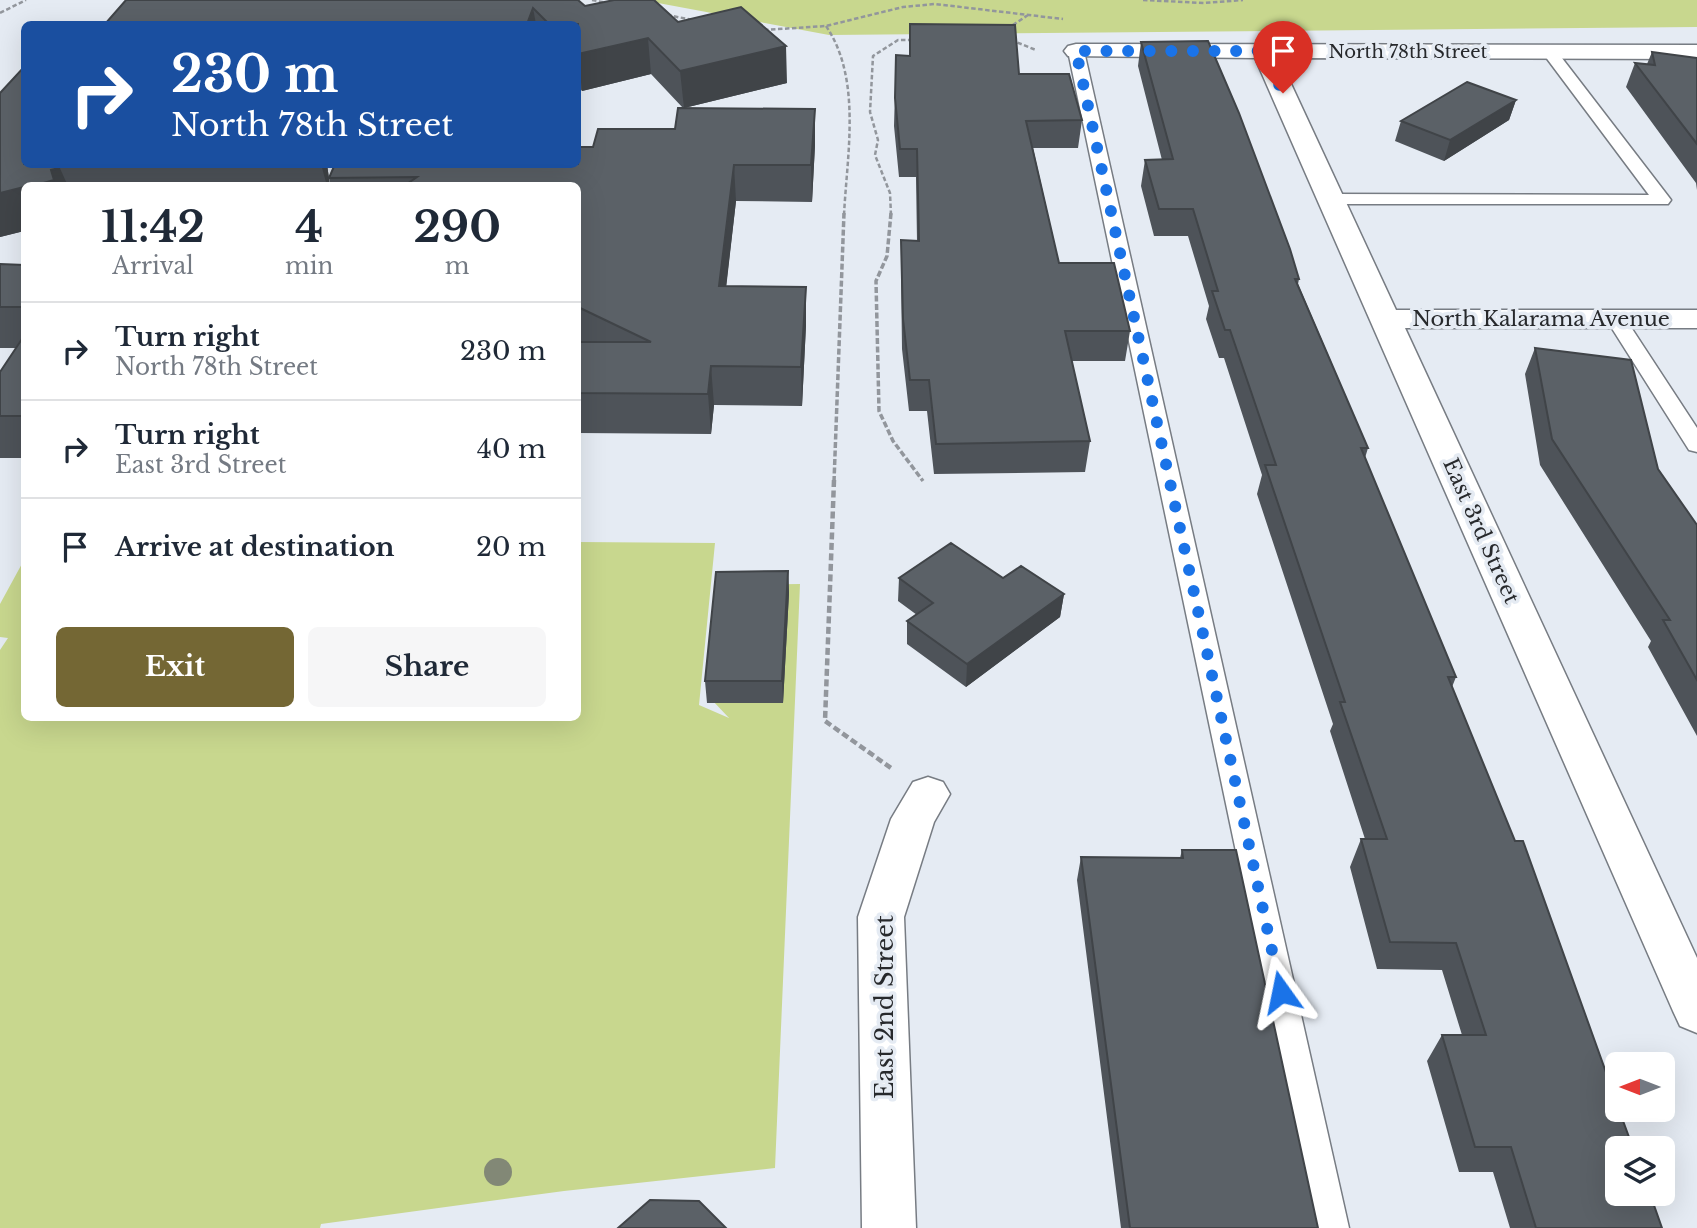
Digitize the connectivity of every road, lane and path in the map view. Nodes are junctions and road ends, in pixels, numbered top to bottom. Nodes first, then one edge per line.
1 (26, 0) edge
2 (1143, 0) edge
3 (1243, 0) edge
4 (0, 13) edge
5 (1028, 15) dead end
6 (826, 26) dead end
7 (917, 40) edge
8 (1036, 50) dead end
9 (1076, 51) joint
10 (1264, 51) junction
11 (1550, 52) junction
12 (1697, 52) edge
13 (1331, 199) junction
14 (1386, 319) junction
15 (1616, 319) junction
16 (1697, 319) edge
17 (1697, 445) edge
18 (923, 481) dead end
19 (928, 794) joint
20 (1697, 1011) edge
21 (889, 1228) edge
22 (1332, 1228) edge

1 - 4 path
2 - 3 path
5 - 8 path
6 - 19 path
7 - 18 path
9 - 10 street, North 78th Street
9 - 22 lane
10 - 11 street, North 78th Street
10 - 13 street, East 3rd Street
11 - 12 street, North 78th Street
11 - 13 lane
13 - 14 street, East 3rd Street
14 - 15 street, North Kalarama Avenue
14 - 20 street, East 3rd Street
15 - 16 street, North Kalarama Avenue
15 - 17 lane
19 - 21 street, East 2nd Street

